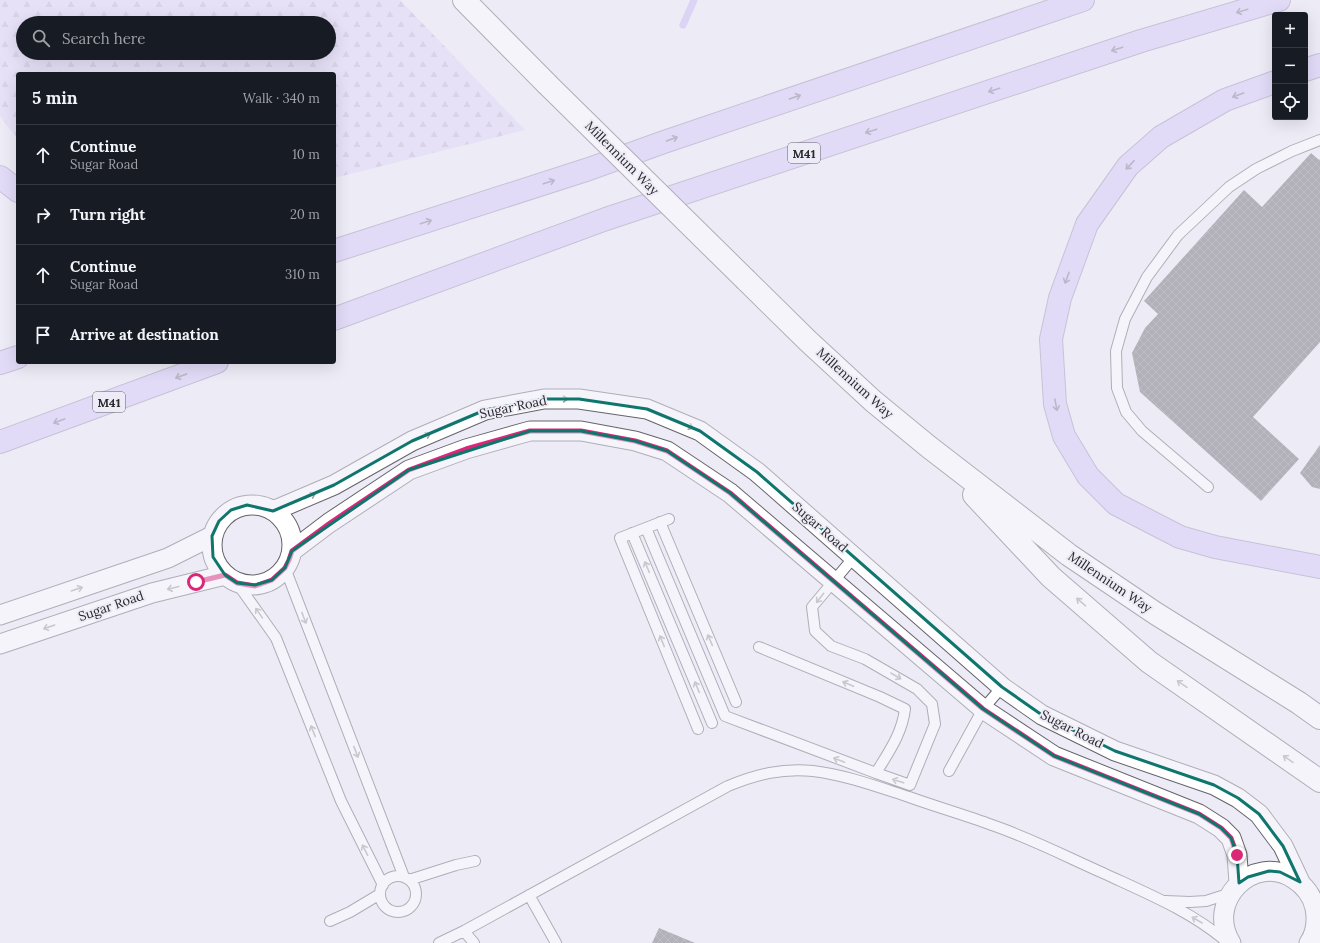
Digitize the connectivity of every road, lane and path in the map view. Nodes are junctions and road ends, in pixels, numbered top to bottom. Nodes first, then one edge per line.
1 (464, 0) edge
2 (1083, 0) edge
3 (1279, 0) edge
4 (1320, 65) edge
5 (1308, 69) edge
6 (1272, 83) edge
7 (1320, 140) edge
8 (0, 176) edge
9 (16, 189) edge
10 (388, 233) junction
11 (336, 240) edge
12 (336, 250) edge
13 (336, 318) edge
14 (16, 357) edge
15 (0, 363) edge
16 (212, 364) edge
17 (0, 442) edge
18 (929, 447) junction
19 (1208, 487) dead end
20 (274, 511) junction
21 (646, 528) junction
22 (632, 533) junction
23 (212, 536) junction
24 (854, 557) junction
25 (288, 560) junction
26 (1320, 567) edge
27 (231, 579) junction
28 (833, 582) junction
29 (0, 615) edge
30 (0, 644) edge
31 (759, 647) dead end
32 (1002, 687) junction
33 (736, 702) dead end
34 (1299, 703) junction
35 (983, 709) junction
36 (1320, 710) edge
37 (1320, 718) edge
38 (712, 723) dead end
39 (698, 729) dead end
40 (949, 770) dead end
41 (876, 774) junction
42 (1320, 781) edge
43 (475, 861) dead end
44 (407, 878) junction
45 (1300, 882) junction
46 (1235, 888) junction
47 (381, 889) junction
48 (529, 894) junction
49 (1163, 901) junction
50 (330, 921) dead end
51 (464, 931) junction
52 (1312, 939) edge
53 (440, 943) edge
54 (474, 943) edge
55 (556, 943) edge
56 (1230, 943) edge

1 - 18 street, Millennium Way, bridge
10 -> 2 highway
3 -> 13 highway, M41
4 - 5 highway
6 -> 26 highway
7 - 19 lane
8 - 9 highway
10 - 11 highway
10 - 12 highway
14 - 15 highway
16 -> 17 highway, M41
18 - 34 street, Millennium Way
42 -> 18 street
20 - 23 street
20 -> 24 street, Sugar Road
20 - 25 street
21 - 22 lane
33 -> 21 lane
41 -> 21 lane
38 -> 22 lane
39 -> 22 lane
23 - 27 street
29 -> 23 street, Sugar Road
24 - 28 lane
24 - 32 street, Sugar Road
25 - 27 street
25 - 28 street, Sugar Road
25 -> 44 lane
27 -> 30 street, Sugar Road
47 -> 27 lane
28 - 35 street, Sugar Road
28 -> 41 lane
41 -> 31 lane
32 - 35 lane
32 - 45 street, Sugar Road
34 - 36 street, Millennium Way
34 - 37 street, Millennium Way
35 - 40 lane
35 - 46 street, Sugar Road
43 - 44 lane
44 - 47 lane
44 - 47 lane
45 - 46 street
45 - 52 street, Sugar Road
46 - 49 lane
46 - 56 street
47 - 50 lane
48 - 49 lane
48 - 51 lane
48 - 55 lane
56 -> 49 lane
51 - 53 lane
51 - 54 lane

